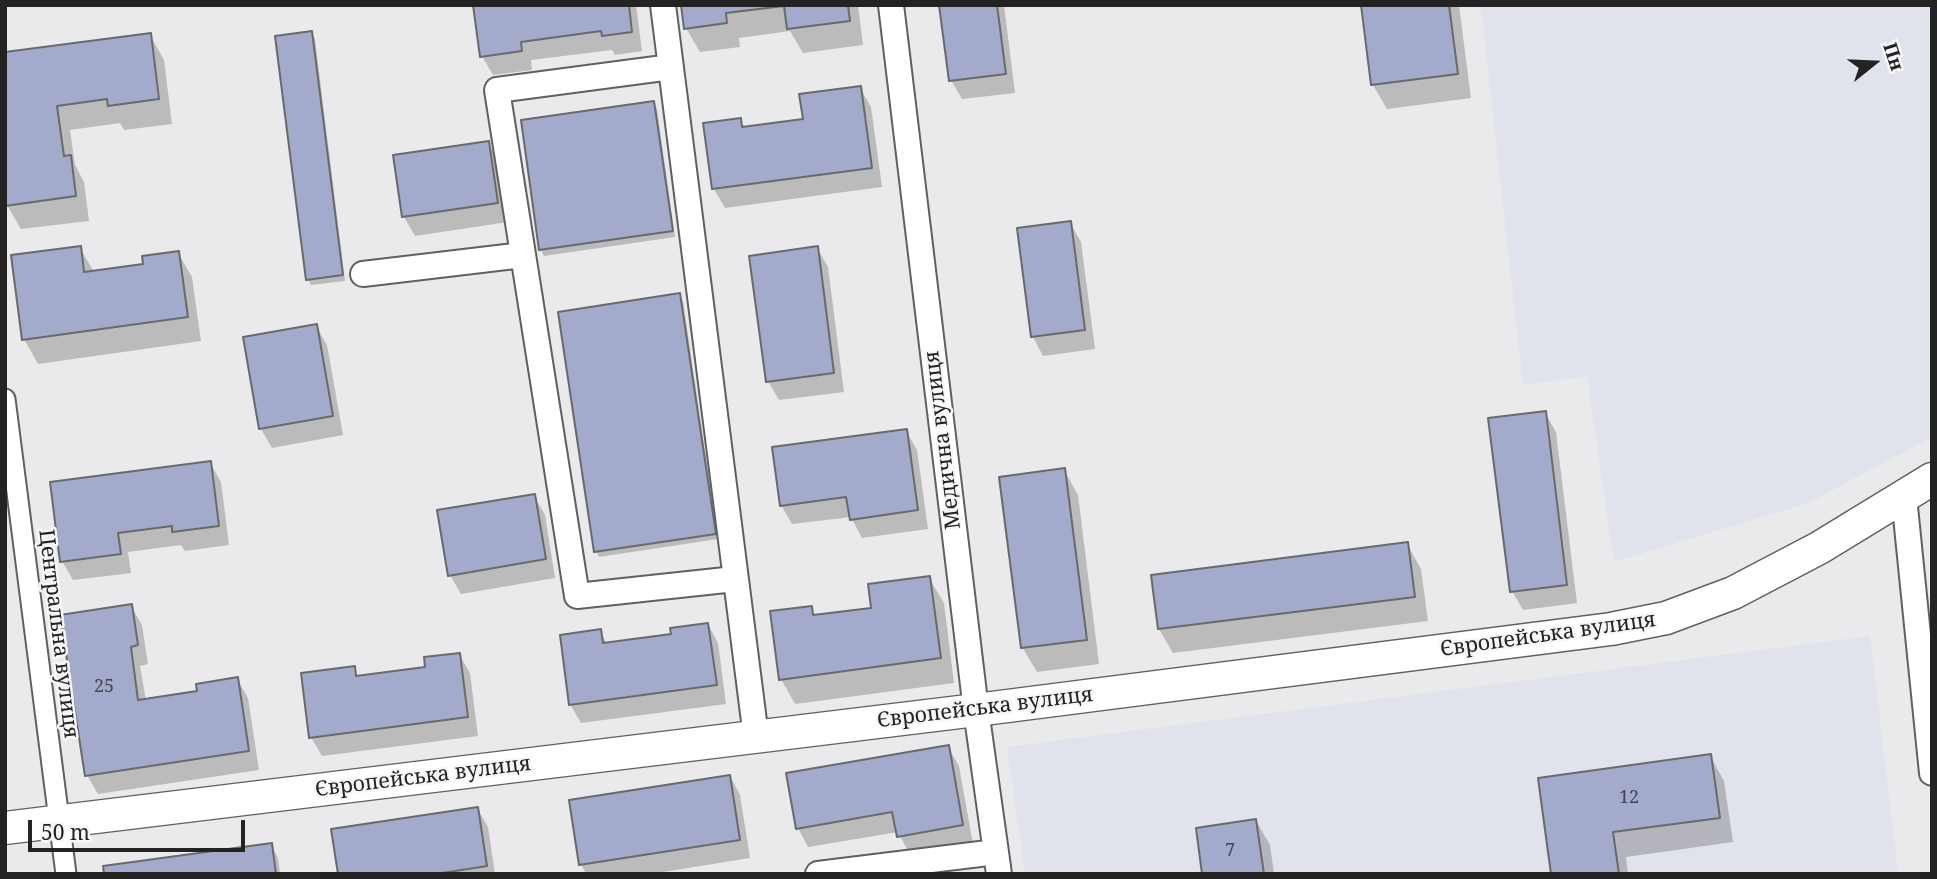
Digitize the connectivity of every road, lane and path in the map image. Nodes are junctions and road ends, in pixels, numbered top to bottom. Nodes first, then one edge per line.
1 (663, 5) edge
2 (891, 5) edge
3 (671, 67) junction
4 (523, 255) junction
5 (363, 274) dead end
6 (5, 399) edge
7 (1932, 479) edge
8 (1904, 497) junction
9 (735, 579) junction
10 (976, 710) junction
11 (756, 737) junction
12 (1932, 773) edge
13 (59, 821) junction
14 (5, 828) edge
15 (997, 863) edge
16 (873, 870) edge
17 (66, 874) edge
18 (818, 874) edge

1 - 3 street
2 - 10 street, Медична вулиця
3 - 4 street
3 - 9 street
4 - 5 street
4 - 9 street
6 - 13 street, Центральна вулиця
7 - 8 street, Європейська вулиця
8 - 10 street, Європейська вулиця
8 - 12 street
9 - 11 street
10 - 11 street, Європейська вулиця
10 - 15 street, Медична вулиця
11 - 13 street, Європейська вулиця
13 - 14 street, Європейська вулиця
13 - 17 street, Центральна вулиця
15 - 16 street
16 - 18 street

